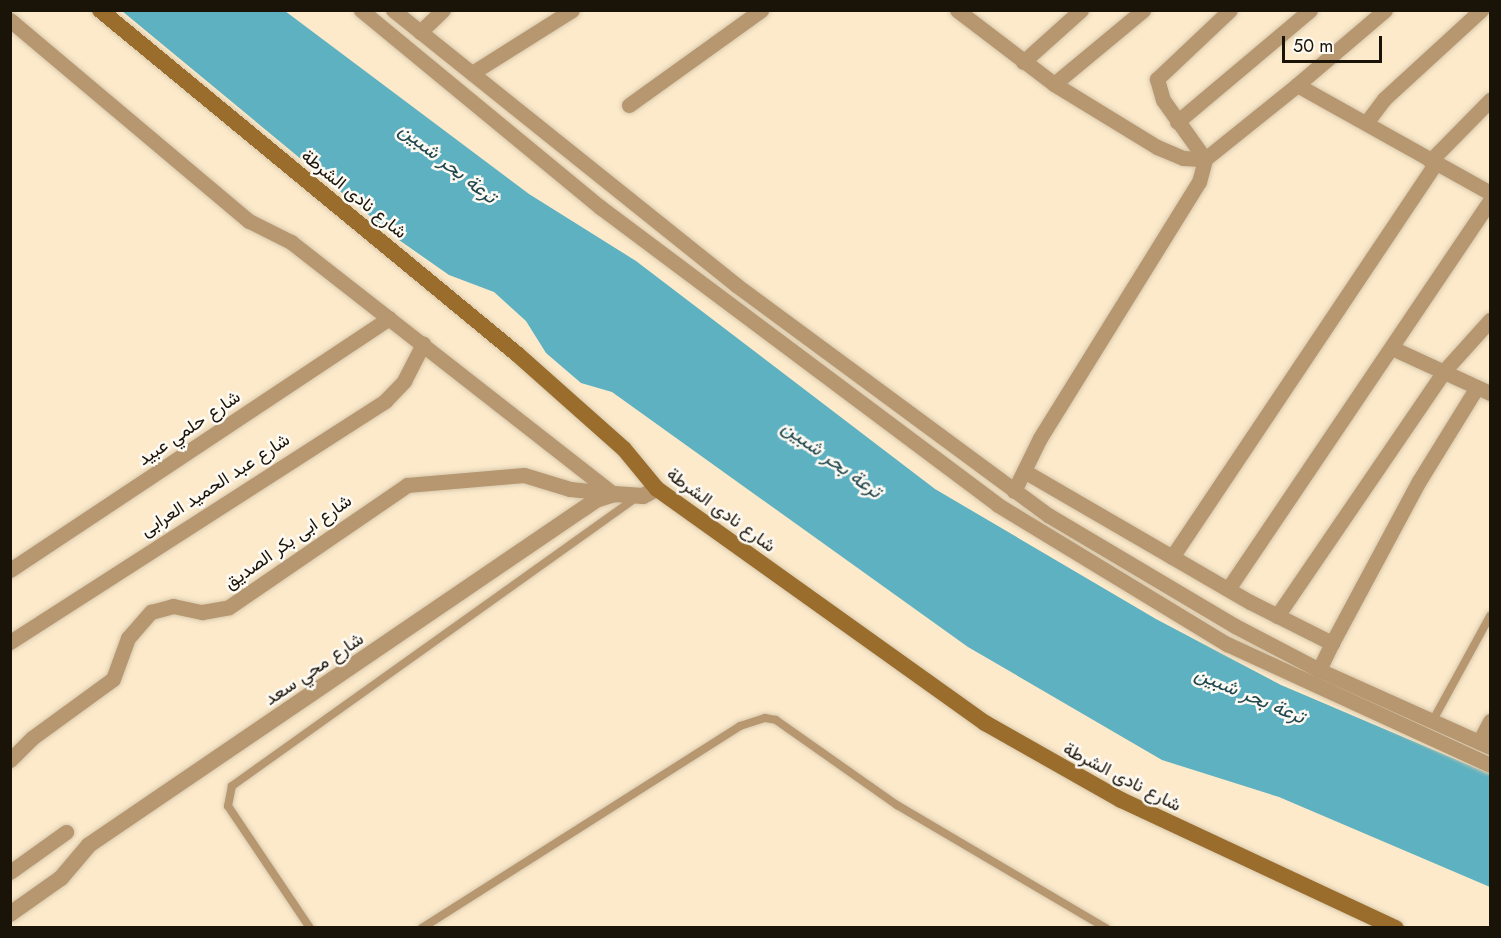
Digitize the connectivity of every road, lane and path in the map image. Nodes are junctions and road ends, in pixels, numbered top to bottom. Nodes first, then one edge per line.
1 (100, 10) edge
2 (361, 10) edge
3 (393, 10) edge
4 (443, 10) edge
5 (572, 10) edge
6 (761, 10) edge
7 (1081, 10) edge
8 (1143, 10) edge
9 (1230, 10) edge
10 (1310, 10) edge
11 (1385, 10) edge
12 (1481, 10) edge
13 (961, 12) edge
14 (10, 20) edge
15 (420, 32) junction
16 (1023, 62) junction
17 (471, 74) junction
18 (1054, 84) junction
19 (1297, 85) junction
20 (1491, 100) edge
21 (629, 105) dead end
22 (1177, 122) junction
23 (1366, 123) junction
24 (1205, 159) junction
25 (1432, 163) junction
26 (1491, 193) edge
27 (1491, 200) edge
28 (389, 318) junction
29 (1491, 320) edge
30 (423, 344) junction
31 (1392, 348) junction
32 (1444, 372) junction
33 (1484, 390) edge
34 (1024, 471) junction
35 (657, 489) junction
36 (1014, 491) junction
37 (614, 494) junction
38 (638, 496) junction
39 (1172, 556) junction
40 (10, 570) edge
41 (1228, 589) junction
42 (1277, 616) junction
43 (1491, 616) edge
44 (10, 642) edge
45 (1332, 643) junction
46 (1319, 670) junction
47 (1491, 721) edge
48 (1432, 722) junction
49 (1485, 745) edge
50 (10, 759) edge
51 (1491, 765) edge
52 (66, 832) dead end
53 (10, 872) edge
54 (10, 914) edge
55 (310, 927) edge
56 (422, 927) edge
57 (1106, 927) edge
58 (1396, 927) edge

1 - 35 main road, شارع نادى الشرطة
2 - 51 street
3 - 15 street
4 - 15 street
5 - 17 street
6 - 21 street
7 - 16 street
8 - 18 street
9 - 22 street
10 - 22 street
11 - 19 street
12 - 23 street
13 - 16 street
14 - 28 street
15 - 17 street
16 - 18 street
17 - 36 street
18 - 24 street
19 - 23 street
19 - 24 street
20 - 25 street
22 - 24 street
23 - 25 street
24 - 34 street
25 - 26 street
25 - 39 street
27 - 31 street
28 - 30 street
28 - 40 street, شارع حلمي عبيد
29 - 32 street
30 - 37 street
30 - 44 street, شارع عبد الحميد العرابى
31 - 32 street
31 - 41 street
32 - 33 street
32 - 42 street
33 - 45 street
34 - 36 street
34 - 39 street
35 - 38 street, شارع محي سعد
35 - 58 main road, شارع نادى الشرطة
36 - 46 street
37 - 38 street, شارع محي سعد
37 - 50 street, شارع ابى بكر الصديق
37 - 54 street, شارع محي سعد
38 - 55 lane
39 - 41 street
41 - 42 street
42 - 45 street
43 - 48 lane
45 - 46 street
46 - 48 street
47 - 49 street
48 - 49 street
52 - 53 street
56 - 57 lane

